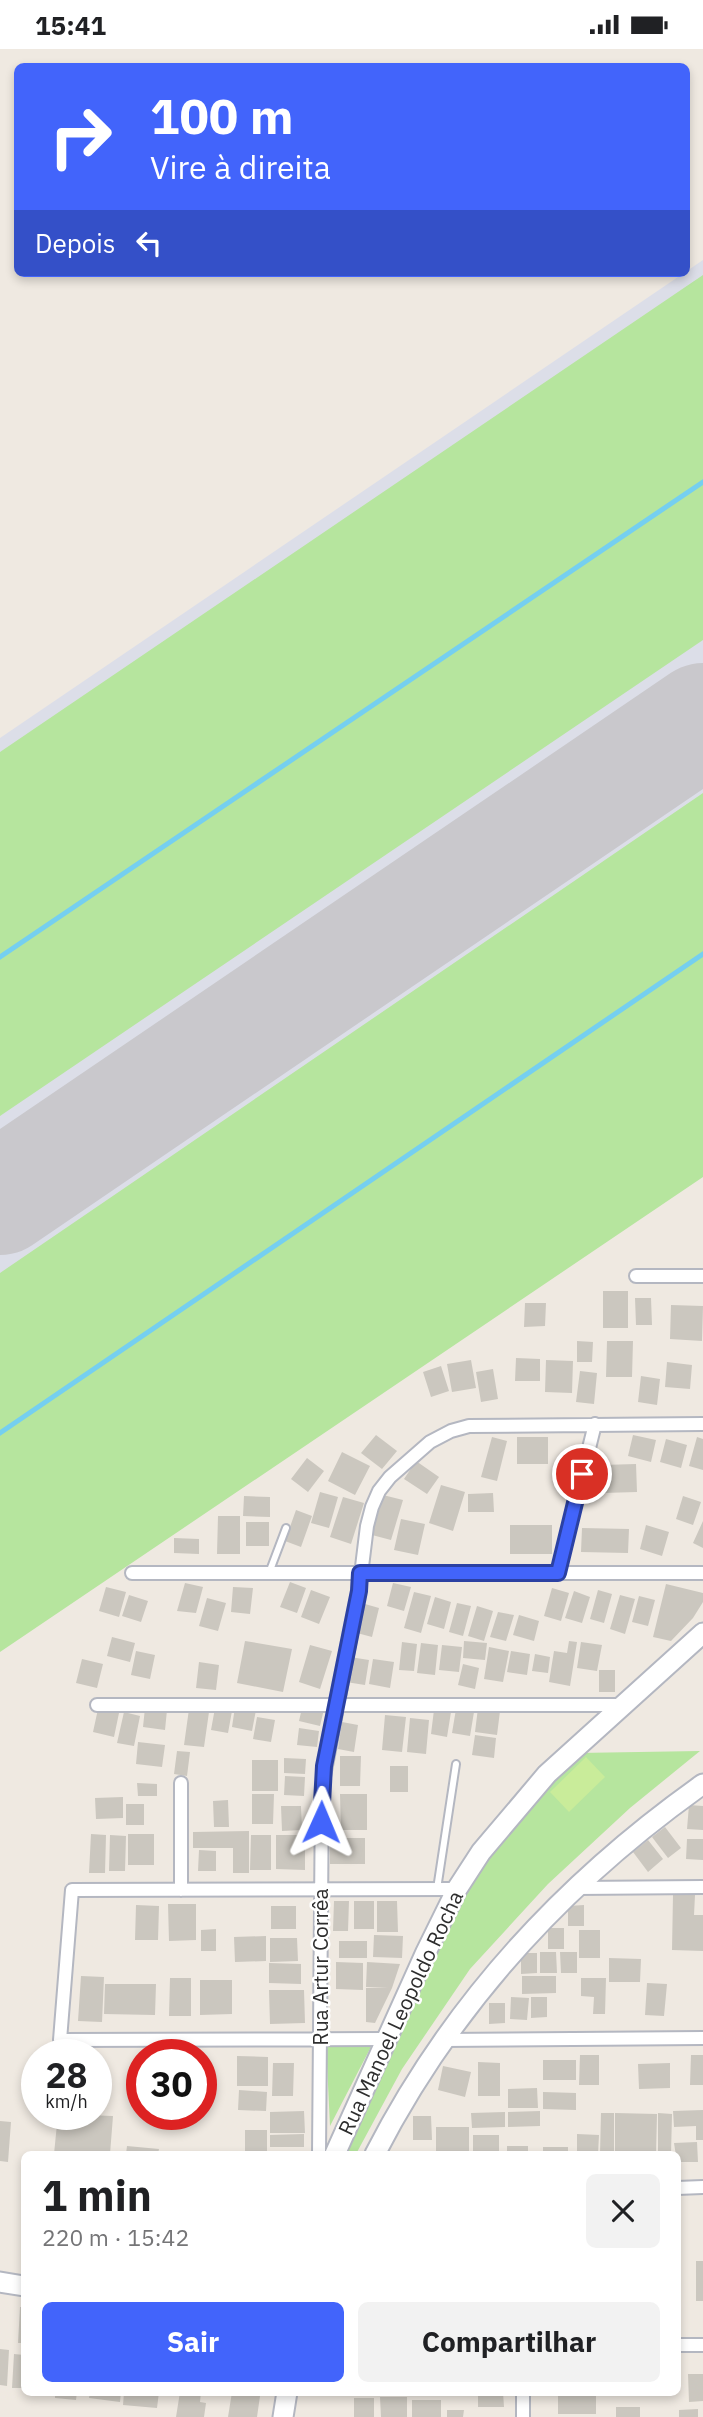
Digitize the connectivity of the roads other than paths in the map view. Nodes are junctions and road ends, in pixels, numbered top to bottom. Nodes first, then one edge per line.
1 (636, 1276) dead end
2 (703, 1276) edge
3 (595, 1424) junction
4 (703, 1424) edge
5 (286, 1528) dead end
6 (132, 1573) dead end
7 (269, 1573) junction
8 (360, 1573) junction
9 (558, 1573) junction
10 (703, 1573) edge
11 (703, 1633) edge
12 (97, 1705) dead end
13 (337, 1705) junction
14 (624, 1705) junction
15 (456, 1764) dead end
16 (181, 1783) dead end
17 (703, 1784) edge
18 (703, 1887) edge
19 (574, 1888) junction
20 (437, 1889) junction
21 (457, 1889) junction
22 (181, 1890) junction
23 (321, 1890) junction
24 (703, 2038) edge
25 (386, 2039) junction
26 (321, 2040) junction
27 (443, 2040) junction
28 (319, 2151) edge
29 (336, 2151) edge
30 (377, 2151) edge
31 (703, 2187) edge
32 (681, 2188) edge
33 (0, 2282) edge
34 (21, 2286) edge
35 (681, 2345) edge
36 (703, 2345) edge
37 (286, 2396) edge
38 (523, 2396) edge
39 (283, 2417) edge
40 (523, 2417) edge

1 - 2 street
3 - 4 street, Rua Artur Corrêa
3 - 8 street, Rua Artur Corrêa
3 - 9 street
5 - 7 lane
6 - 7 street
7 - 8 street
8 - 9 street
8 - 13 street, Rua Artur Corrêa
9 - 10 street
11 - 14 main road, Rua Manoel Leopoldo Rocha
12 - 13 street
13 - 14 street
13 - 23 street, Rua Artur Corrêa
14 - 21 main road, Rua Manoel Leopoldo Rocha
15 - 20 lane
16 - 22 street
17 - 19 main road
18 - 19 street
19 - 27 main road
20 - 21 street
20 - 23 street
21 - 25 main road, Rua Manoel Leopoldo Rocha
22 - 23 street
22 - 26 street
23 - 26 street, Rua Artur Corrêa
24 - 27 street
25 - 26 street
25 - 29 main road, Rua Manoel Leopoldo Rocha
26 - 28 street, Rua Artur Corrêa
27 - 30 main road
31 - 32 street
33 - 34 main road
35 - 36 street
37 - 39 main road
38 - 40 street

